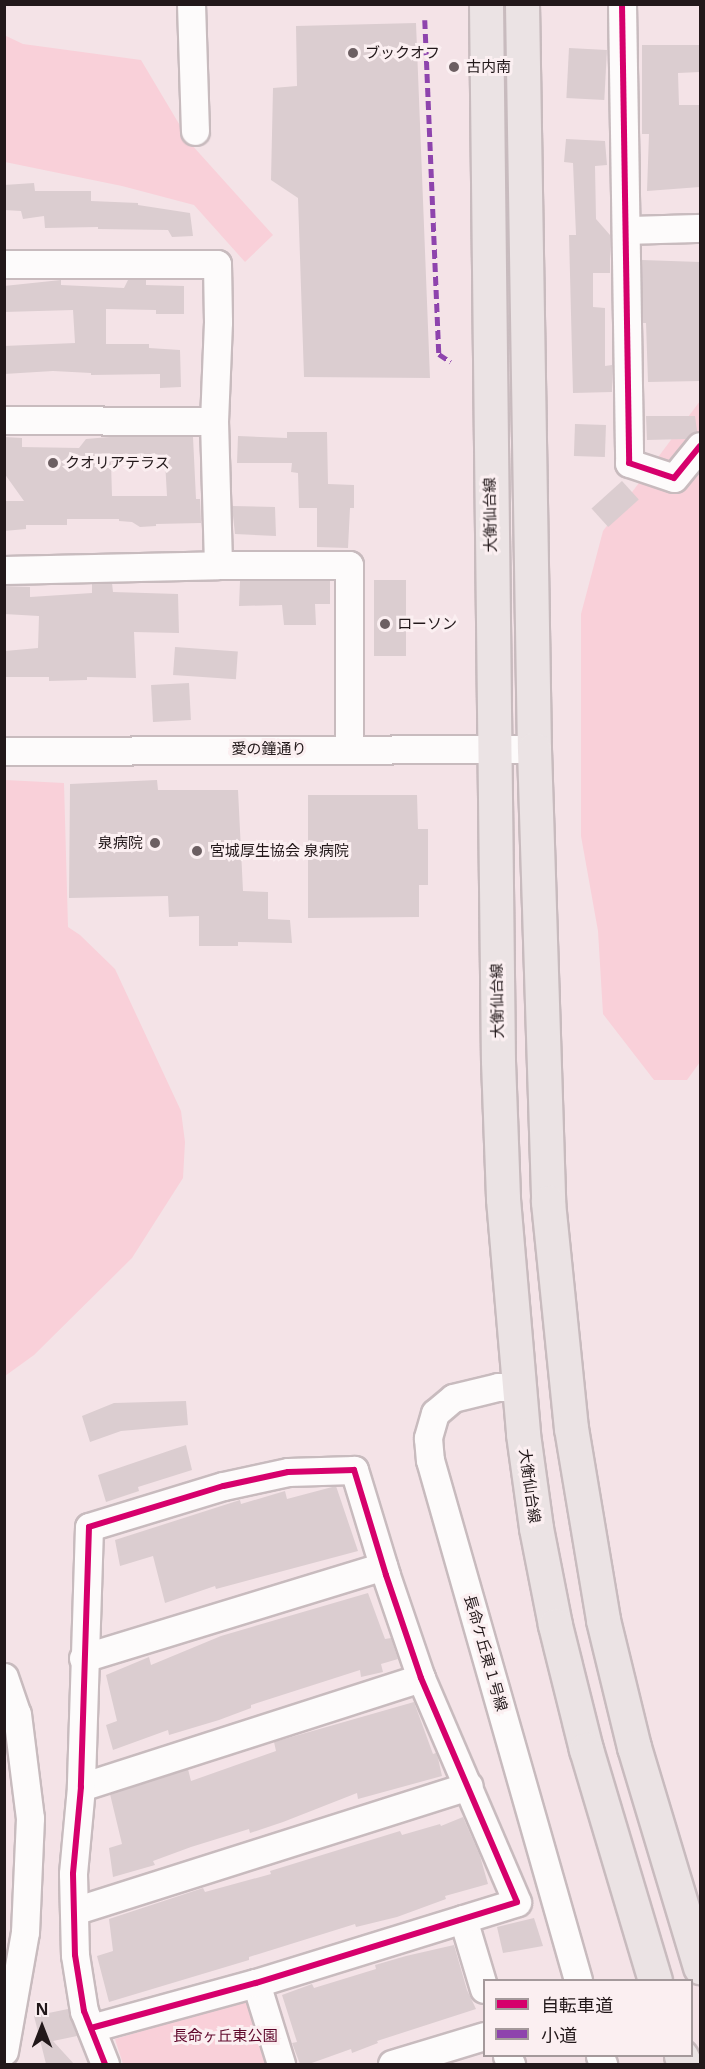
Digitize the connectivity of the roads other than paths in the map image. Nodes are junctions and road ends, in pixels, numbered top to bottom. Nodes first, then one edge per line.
1 (191, 4) edge
2 (486, 4) edge
3 (522, 4) edge
4 (622, 4) edge
5 (195, 131) dead end
6 (700, 228) edge
7 (628, 230) junction
8 (4, 264) edge
9 (4, 420) edge
10 (214, 421) junction
11 (700, 446) edge
12 (218, 564) junction
13 (4, 570) edge
14 (493, 748) junction
15 (350, 749) junction
16 (534, 749) junction
17 (4, 751) edge
18 (519, 1387) junction
19 (383, 1566) junction
20 (83, 1658) junction
21 (4, 1677) edge
22 (421, 1678) junction
23 (468, 1786) junction
24 (81, 1787) junction
25 (74, 1911) junction
26 (463, 1919) junction
27 (700, 1967) edge
28 (578, 1979) edge
29 (655, 1979) edge
30 (255, 1983) junction
31 (483, 1986) edge
32 (91, 2028) junction
33 (483, 2036) edge
34 (4, 2051) edge
35 (105, 2064) edge
36 (281, 2064) edge
37 (392, 2064) edge

1 - 5 street
2 - 14 main road, 大衡仙台線
3 - 16 main road
4 - 7 street
6 - 7 street
7 - 11 street
8 - 10 street
9 - 10 street
10 - 12 street
12 - 13 street
12 - 15 street
14 - 15 street, 愛の鐘通り
14 - 16 street, 愛の鐘通り
14 - 18 main road, 大衡仙台線
15 - 17 street, 愛の鐘通り
16 - 27 main road
18 - 28 street, 長命ケ丘東１号線
18 - 29 main road, 大衡仙台線
19 - 20 street
19 - 20 street
19 - 22 street
20 - 24 street
21 - 34 street
22 - 23 street
22 - 24 street
23 - 25 street
23 - 26 street
24 - 25 street
25 - 32 street
26 - 30 street
26 - 31 street
30 - 32 street
30 - 36 street
32 - 35 street
33 - 37 street

